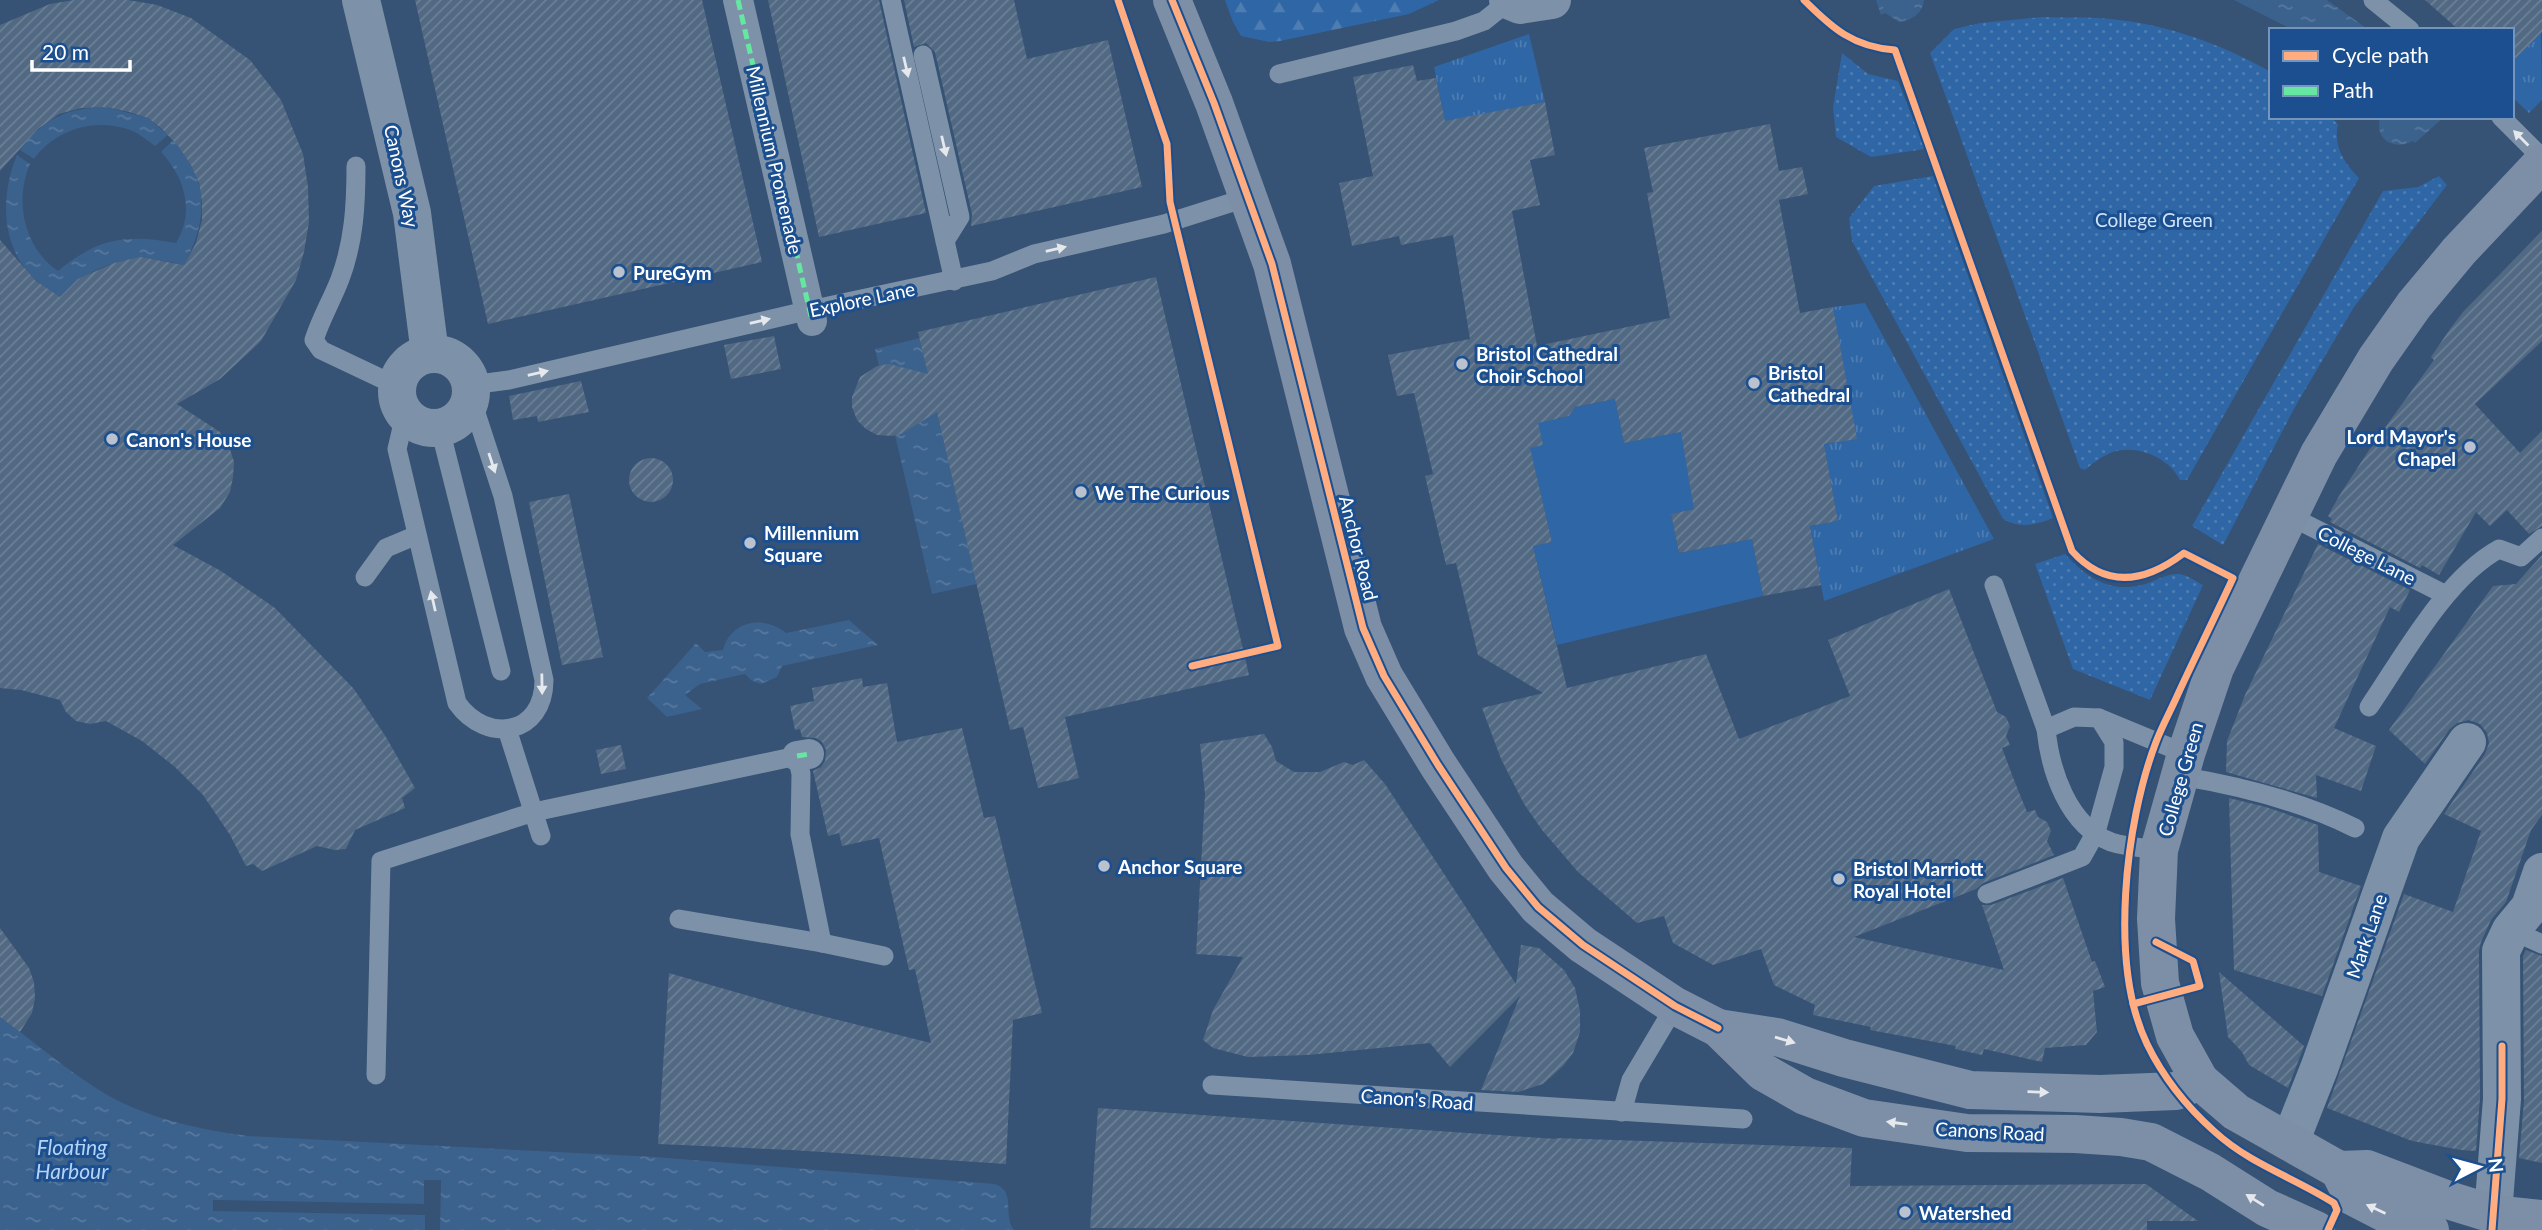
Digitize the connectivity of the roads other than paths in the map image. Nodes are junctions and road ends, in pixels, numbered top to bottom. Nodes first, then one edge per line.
1 (361, 0) edge
2 (738, 0) edge
3 (891, 0) edge
4 (1172, 0) edge
5 (1509, 0) edge
6 (1552, 0) edge
7 (2373, 0) edge
8 (2408, 28) edge
9 (923, 55) dead end
10 (1279, 74) dead end
11 (2503, 119) edge
12 (2541, 165) edge
13 (356, 166) dead end
14 (1249, 197) junction
15 (945, 241) junction
16 (954, 281) junction
17 (811, 315) junction
18 (430, 354) junction
19 (471, 391) junction
20 (401, 400) junction
21 (440, 429) junction
22 (2288, 515) junction
23 (417, 535) junction
24 (2542, 538) edge
25 (365, 577) dead end
26 (1994, 585) dead end
27 (2446, 595) junction
28 (501, 671) dead end
29 (2369, 706) dead end
30 (2099, 718) junction
31 (507, 729) junction
32 (2046, 729) junction
33 (2468, 743) dead end
34 (2183, 765) junction
35 (534, 812) junction
36 (2355, 828) dead end
37 (2096, 832) junction
38 (541, 836) dead end
39 (2159, 850) junction
40 (2542, 872) edge
41 (1987, 894) dead end
42 (679, 919) dead end
43 (2526, 937) edge
44 (822, 943) junction
45 (884, 956) dead end
46 (1675, 1006) junction
47 (1718, 1028) junction
48 (376, 1075) dead end
49 (2200, 1081) junction
50 (1212, 1085) dead end
51 (1622, 1112) junction
52 (1742, 1119) dead end
53 (2290, 1142) junction
54 (2339, 1170) junction
55 (2519, 1217) edge
56 (2316, 1230) edge
57 (2430, 1230) edge

1 - 18 street, Canons Way
2 - 17 street, Millennium Promenade
3 -> 15 lane
4 - 14 main road, Anchor Road
5 - 6 street
5 - 10 lane
7 - 8 lane
9 -> 15 lane
12 -> 11 lane
12 - 22 main road, College Green
13 - 20 lane
16 -> 14 lane, Explore Lane
14 - 46 main road, Anchor Road
15 - 16 lane
16 - 17 lane, Explore Lane
19 -> 17 lane, Explore Lane
18 - 19 street
18 - 20 street
19 - 21 street
19 -> 31 lane
20 - 21 street
20 - 23 lane
21 - 28 lane
22 - 27 lane, College Lane
22 - 34 main road, College Green
23 - 25 lane
31 -> 23 lane
24 - 27 lane
26 - 32 lane
27 - 29 lane
30 - 32 lane
30 - 34 lane
30 - 37 lane
31 - 35 lane
32 - 37 lane
33 - 53 street, Mark Lane
34 - 36 lane
34 - 39 main road, College Green
35 - 38 lane
35 - 44 lane
35 - 48 lane
37 - 39 lane
37 - 41 lane
39 - 49 main road, College Green
40 - 43 street
42 - 44 lane
43 - 55 street
44 - 45 lane
46 - 47 main road, Canons Road
46 - 51 lane
47 -> 49 main road
56 -> 47 main road, Canons Road
49 - 53 main road, College Green
50 - 51 lane, Canon's Road
51 - 52 lane, Canon's Road
53 - 54 main road, College Green
54 - 55 main road
57 -> 54 main road

